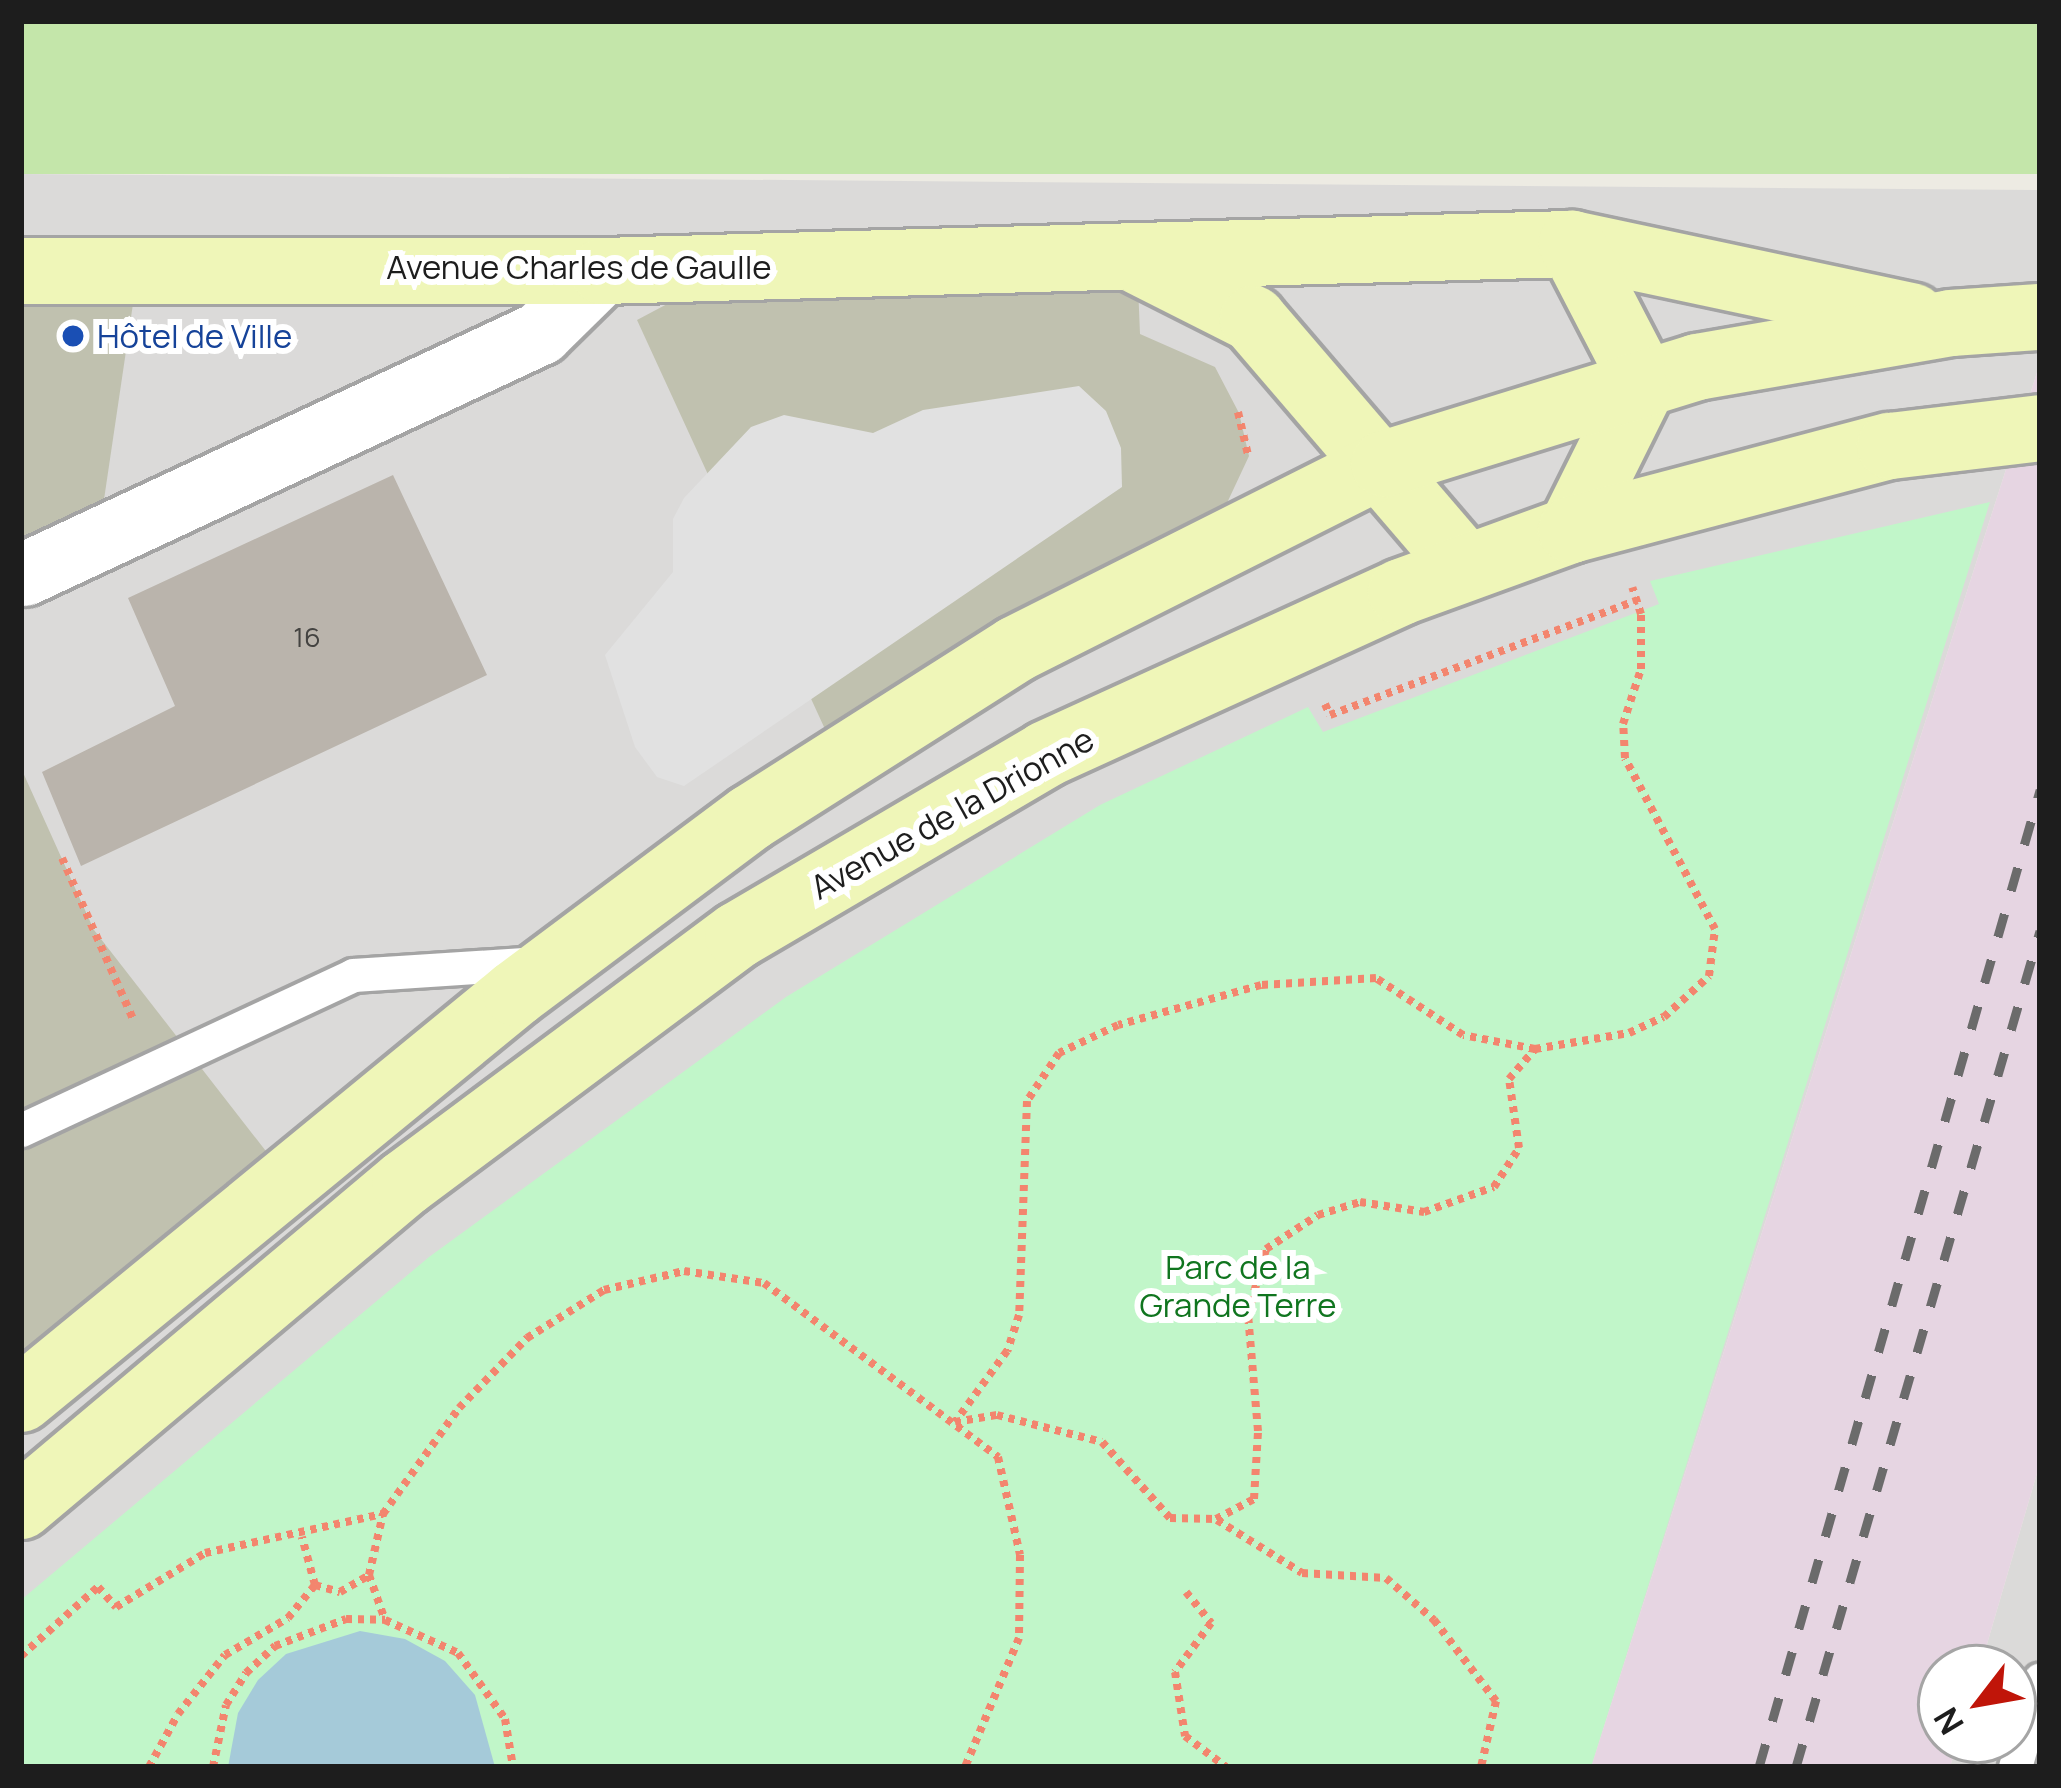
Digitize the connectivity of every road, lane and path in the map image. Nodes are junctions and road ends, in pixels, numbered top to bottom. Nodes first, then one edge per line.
1 (1572, 244) junction
2 (1137, 261) junction
3 (21, 271) edge
4 (603, 271) junction
5 (2040, 317) edge
6 (1951, 323) junction
7 (1644, 383) junction
8 (1231, 398) dead end
9 (2040, 428) edge
10 (1384, 464) junction
11 (1239, 474) dead end
12 (1571, 530) junction
13 (1464, 565) junction
14 (24, 574) edge
15 (1330, 715) dead end
16 (62, 858) dead end
17 (559, 962) junction
18 (1535, 1049) junction
19 (153, 1066) junction
20 (21, 1130) edge
21 (21, 1400) edge
22 (955, 1422) junction
23 (21, 1506) edge
24 (383, 1514) junction
25 (1216, 1519) junction
26 (302, 1537) junction
27 (369, 1575) junction
28 (315, 1585) junction
29 (1186, 1592) dead end
30 (385, 1620) junction
31 (21, 1655) edge
32 (2040, 1679) edge
33 (149, 1767) edge
34 (213, 1767) edge
35 (513, 1767) edge
36 (965, 1767) edge
37 (1226, 1767) edge
38 (1481, 1767) edge
39 (2015, 1767) edge

1 - 2 main road, Avenue Charles de Gaulle
1 - 6 main road, Avenue Charles de Gaulle
1 - 7 main road
2 - 4 main road, Avenue Charles de Gaulle
2 - 10 main road, Avenue Charles de Gaulle
3 - 4 main road, Avenue Charles de Gaulle
4 - 14 street
5 - 6 main road
6 - 7 main road
7 - 10 main road
7 - 12 main road
8 - 11 path
9 - 12 main road, Avenue de la Drionne
10 - 13 main road, Avenue Charles de Gaulle
10 - 17 main road
12 - 13 main road, Avenue de la Drionne
13 - 23 main road, Avenue de la Drionne
15 - 18 path
16 - 19 path
17 - 19 lane
17 - 21 main road
18 - 22 path
18 - 25 path
19 - 20 lane
22 - 24 path
22 - 25 path
22 - 36 path
24 - 26 path
24 - 27 path
25 - 38 path
26 - 28 path
26 - 31 path
27 - 28 path
27 - 30 path
28 - 33 path
29 - 37 path
30 - 34 path
30 - 35 path
32 - 39 lane

